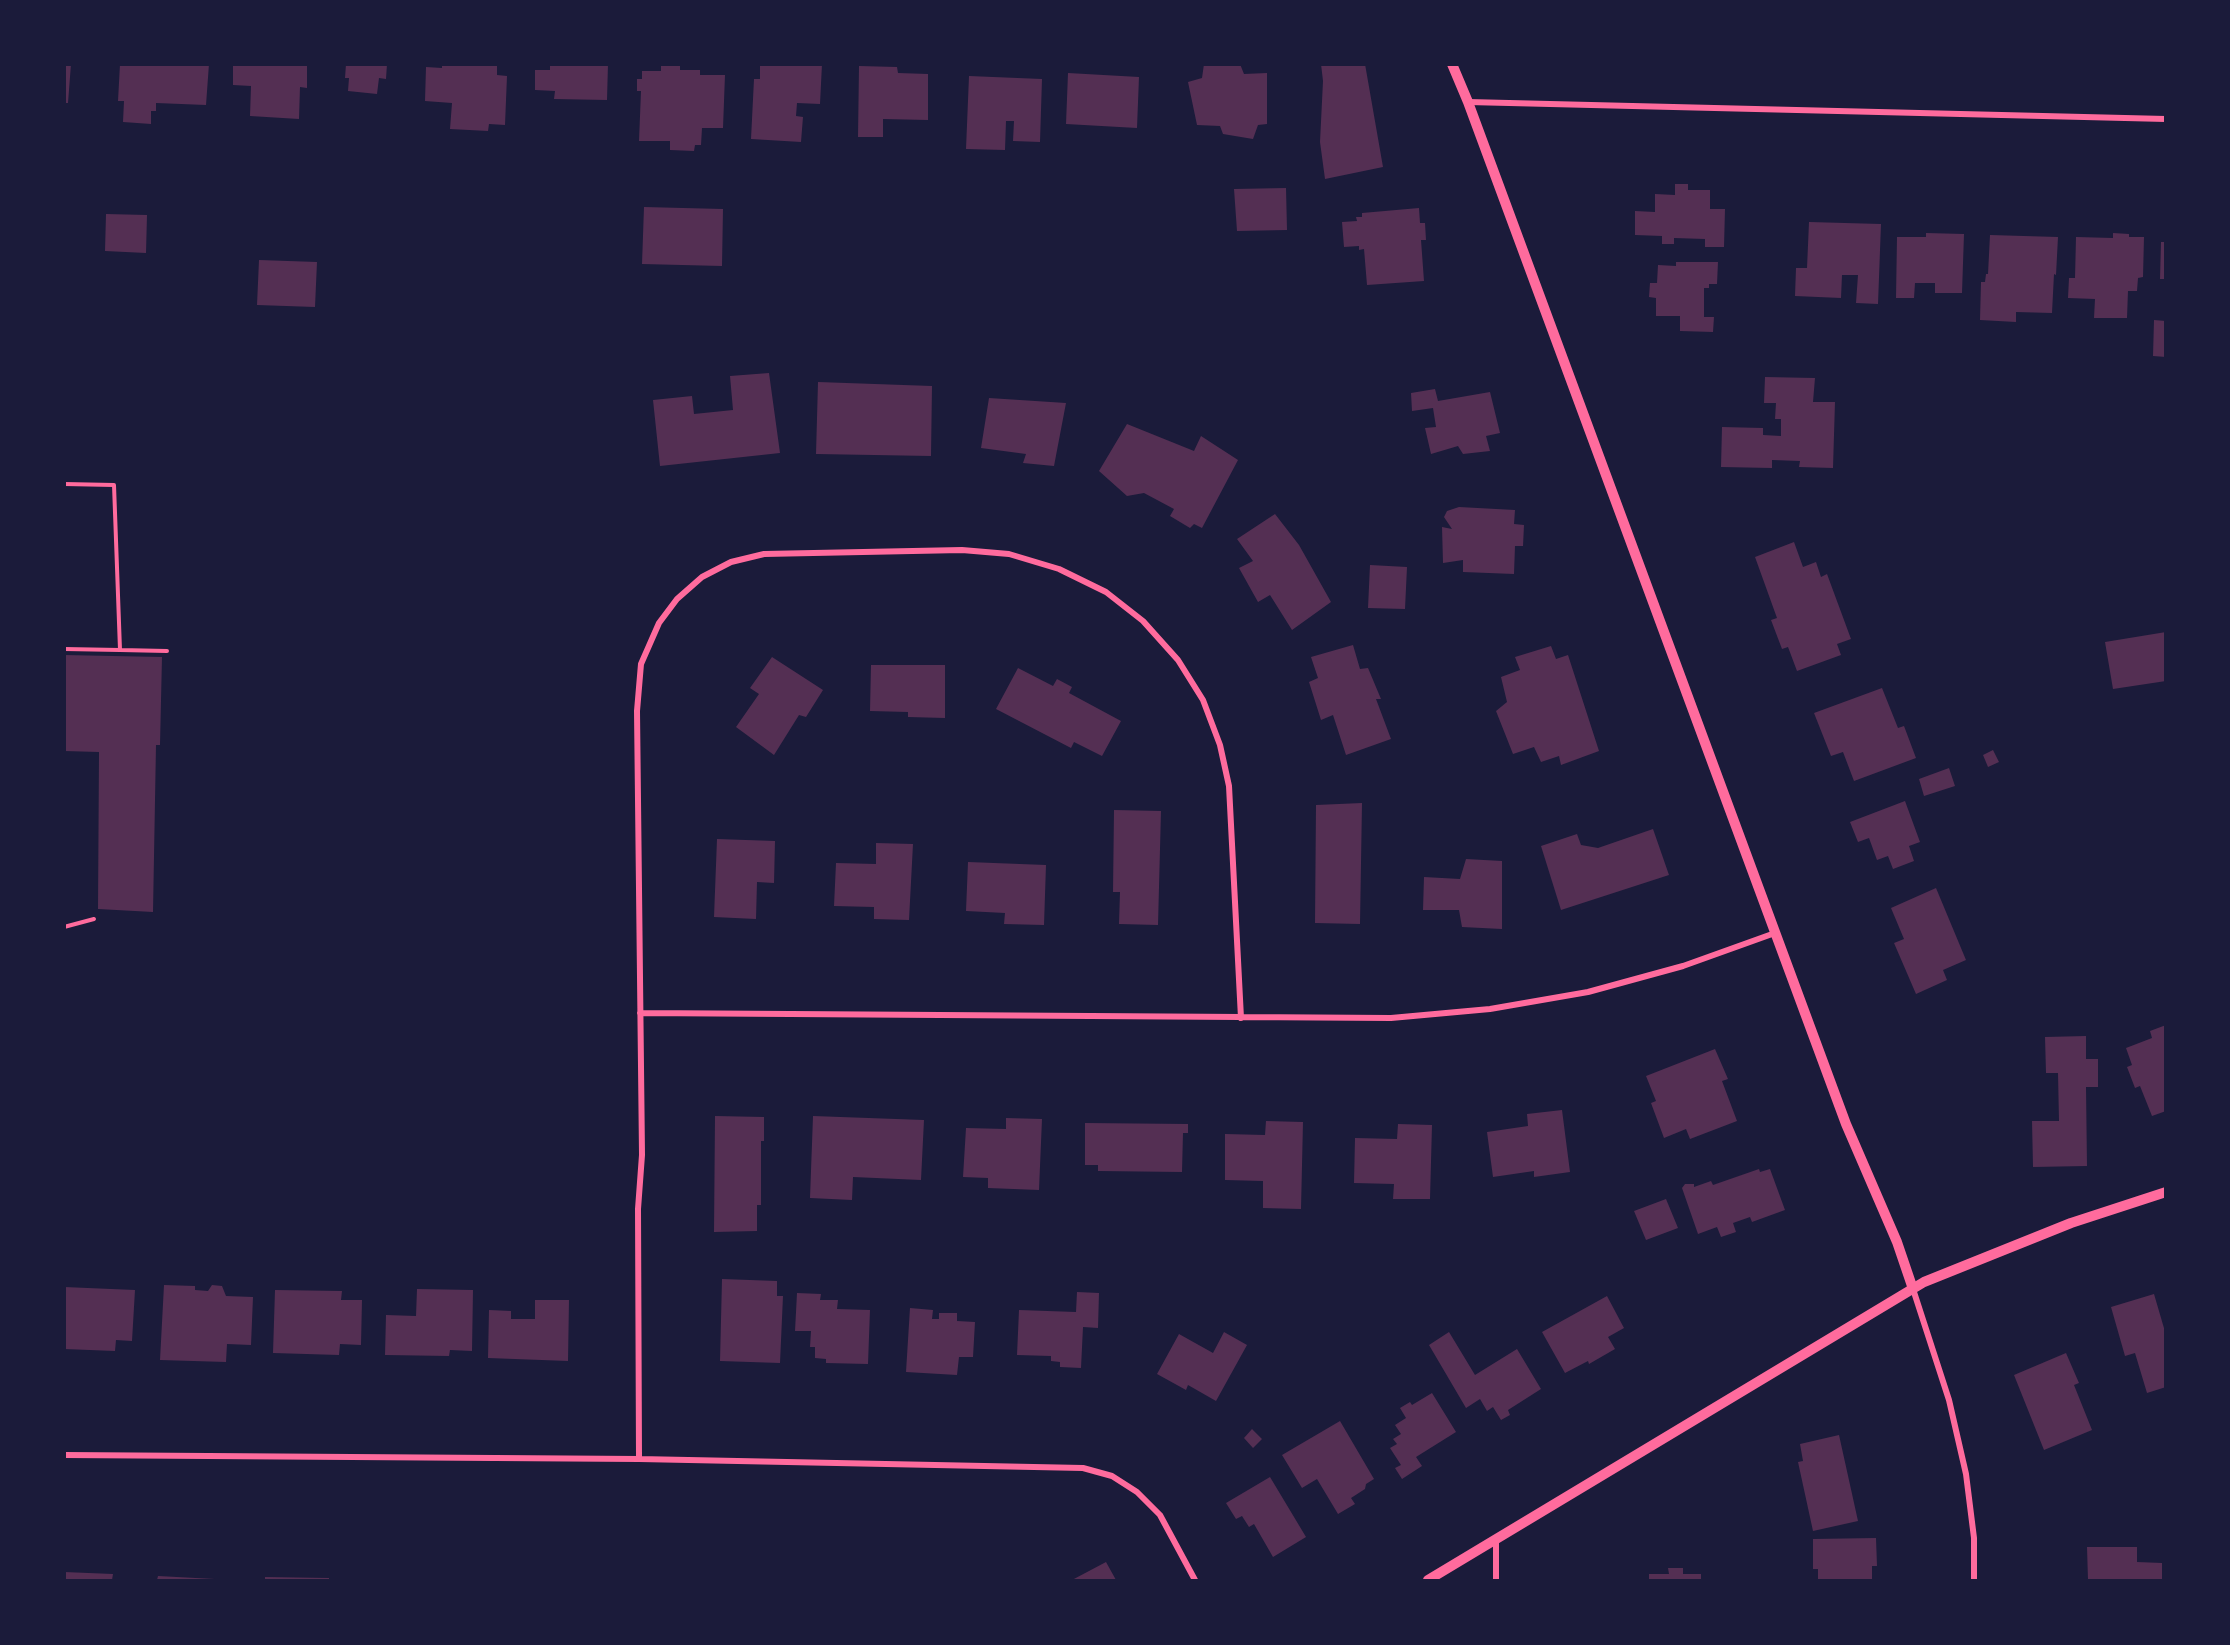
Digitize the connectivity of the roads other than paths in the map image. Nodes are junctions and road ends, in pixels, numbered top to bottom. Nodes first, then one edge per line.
1 (1452, 64) edge
2 (1468, 102) junction
3 (2166, 119) edge
4 (1775, 933) junction
5 (640, 1013) junction
6 (1241, 1018) junction
7 (2166, 1192) edge
8 (1913, 1289) junction
9 (64, 1455) edge
10 (639, 1459) junction
11 (1496, 1540) junction
12 (1194, 1581) edge
13 (1428, 1581) edge
14 (1496, 1581) edge
15 (1974, 1581) edge

1 - 2 street
2 - 3 street
2 - 4 street
4 - 6 street
4 - 8 street
5 - 6 street
5 - 6 street
5 - 10 street
7 - 8 street
8 - 11 street
8 - 15 street
9 - 10 street
10 - 12 street
11 - 13 street
11 - 14 street

